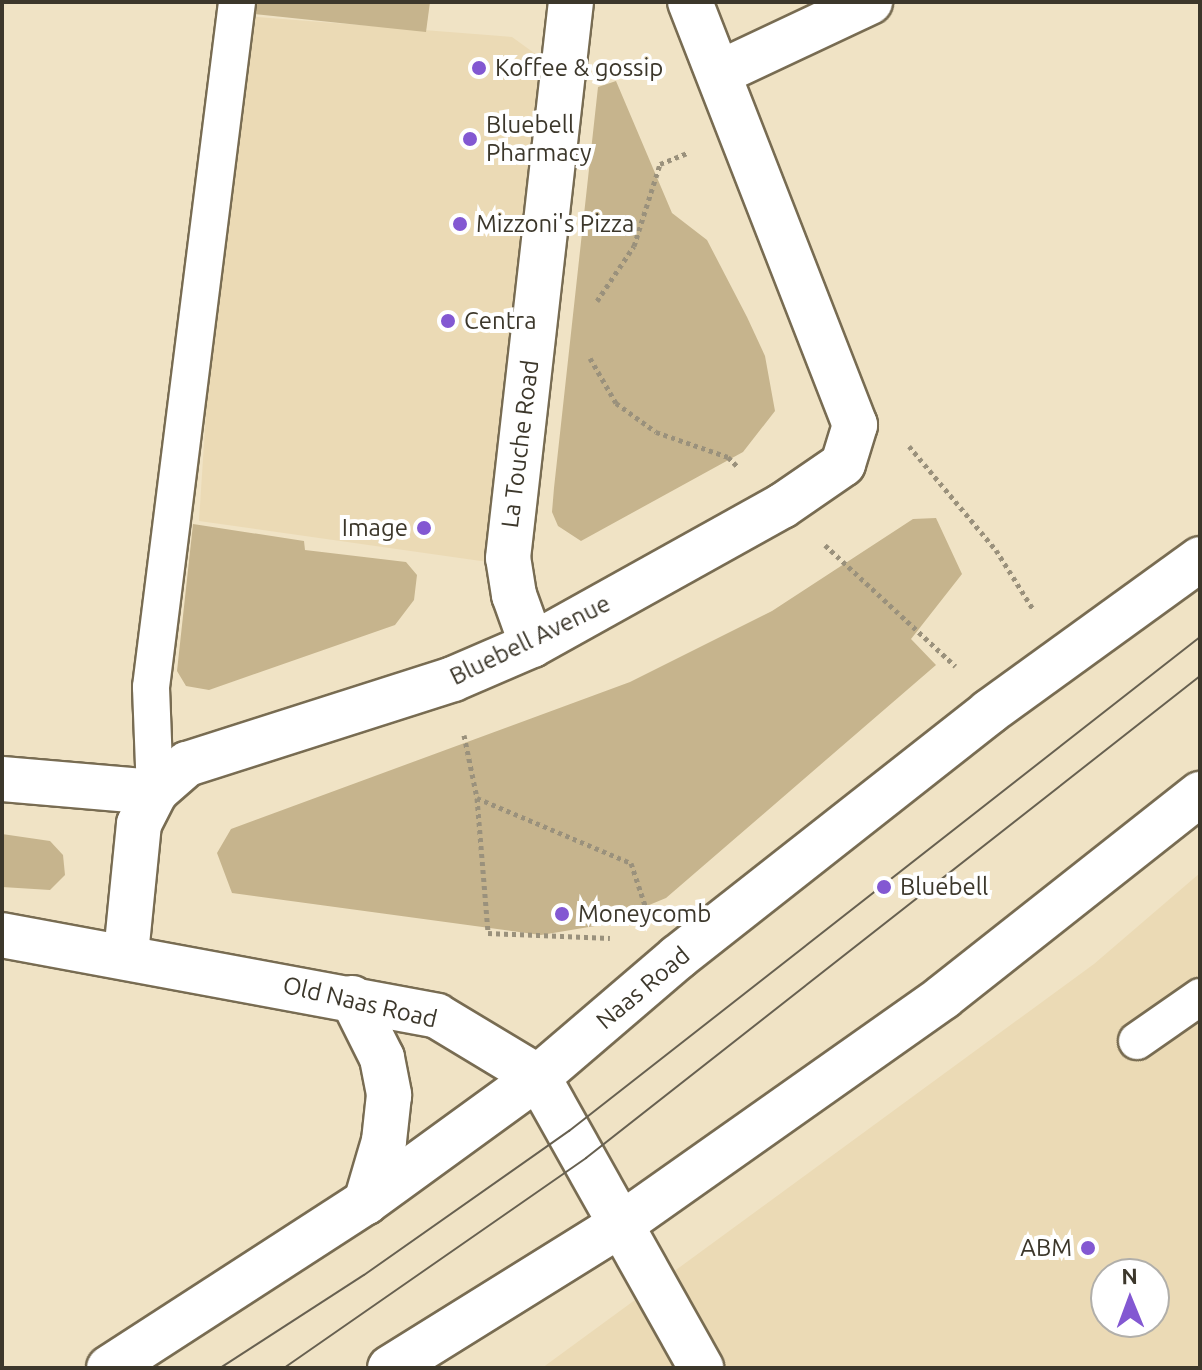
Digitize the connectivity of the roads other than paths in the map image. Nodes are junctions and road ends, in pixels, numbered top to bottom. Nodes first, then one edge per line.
1 (237, 2) edge
2 (571, 2) edge
3 (690, 2) edge
4 (870, 2) edge
5 (719, 73) junction
6 (1200, 559) edge
7 (532, 645) junction
8 (2, 779) edge
9 (155, 792) junction
10 (1200, 794) edge
11 (2, 935) edge
12 (126, 954) junction
13 (1200, 997) edge
14 (352, 998) junction
15 (1137, 1041) dead end
16 (538, 1077) junction
17 (366, 1202) junction
18 (623, 1223) junction
19 (109, 1368) edge
20 (390, 1368) edge
21 (701, 1368) edge

1 - 9 lane
2 - 7 street, La Touche Road
3 - 5 street
4 - 5 street
5 - 7 street, Bluebell Avenue
6 - 16 street, Naas Road
7 - 9 street, Bluebell Avenue
8 - 9 street
9 - 12 street, Bluebell Avenue
10 - 18 street
11 - 12 street, Old Naas Road
12 - 14 street, Old Naas Road
13 - 15 lane
14 - 16 street, Old Naas Road
14 - 17 street
16 - 17 street, Naas Road
16 - 18 street, Old Naas Road
17 - 19 street, Naas Road
18 - 20 street
18 - 21 street, Old Naas Road

